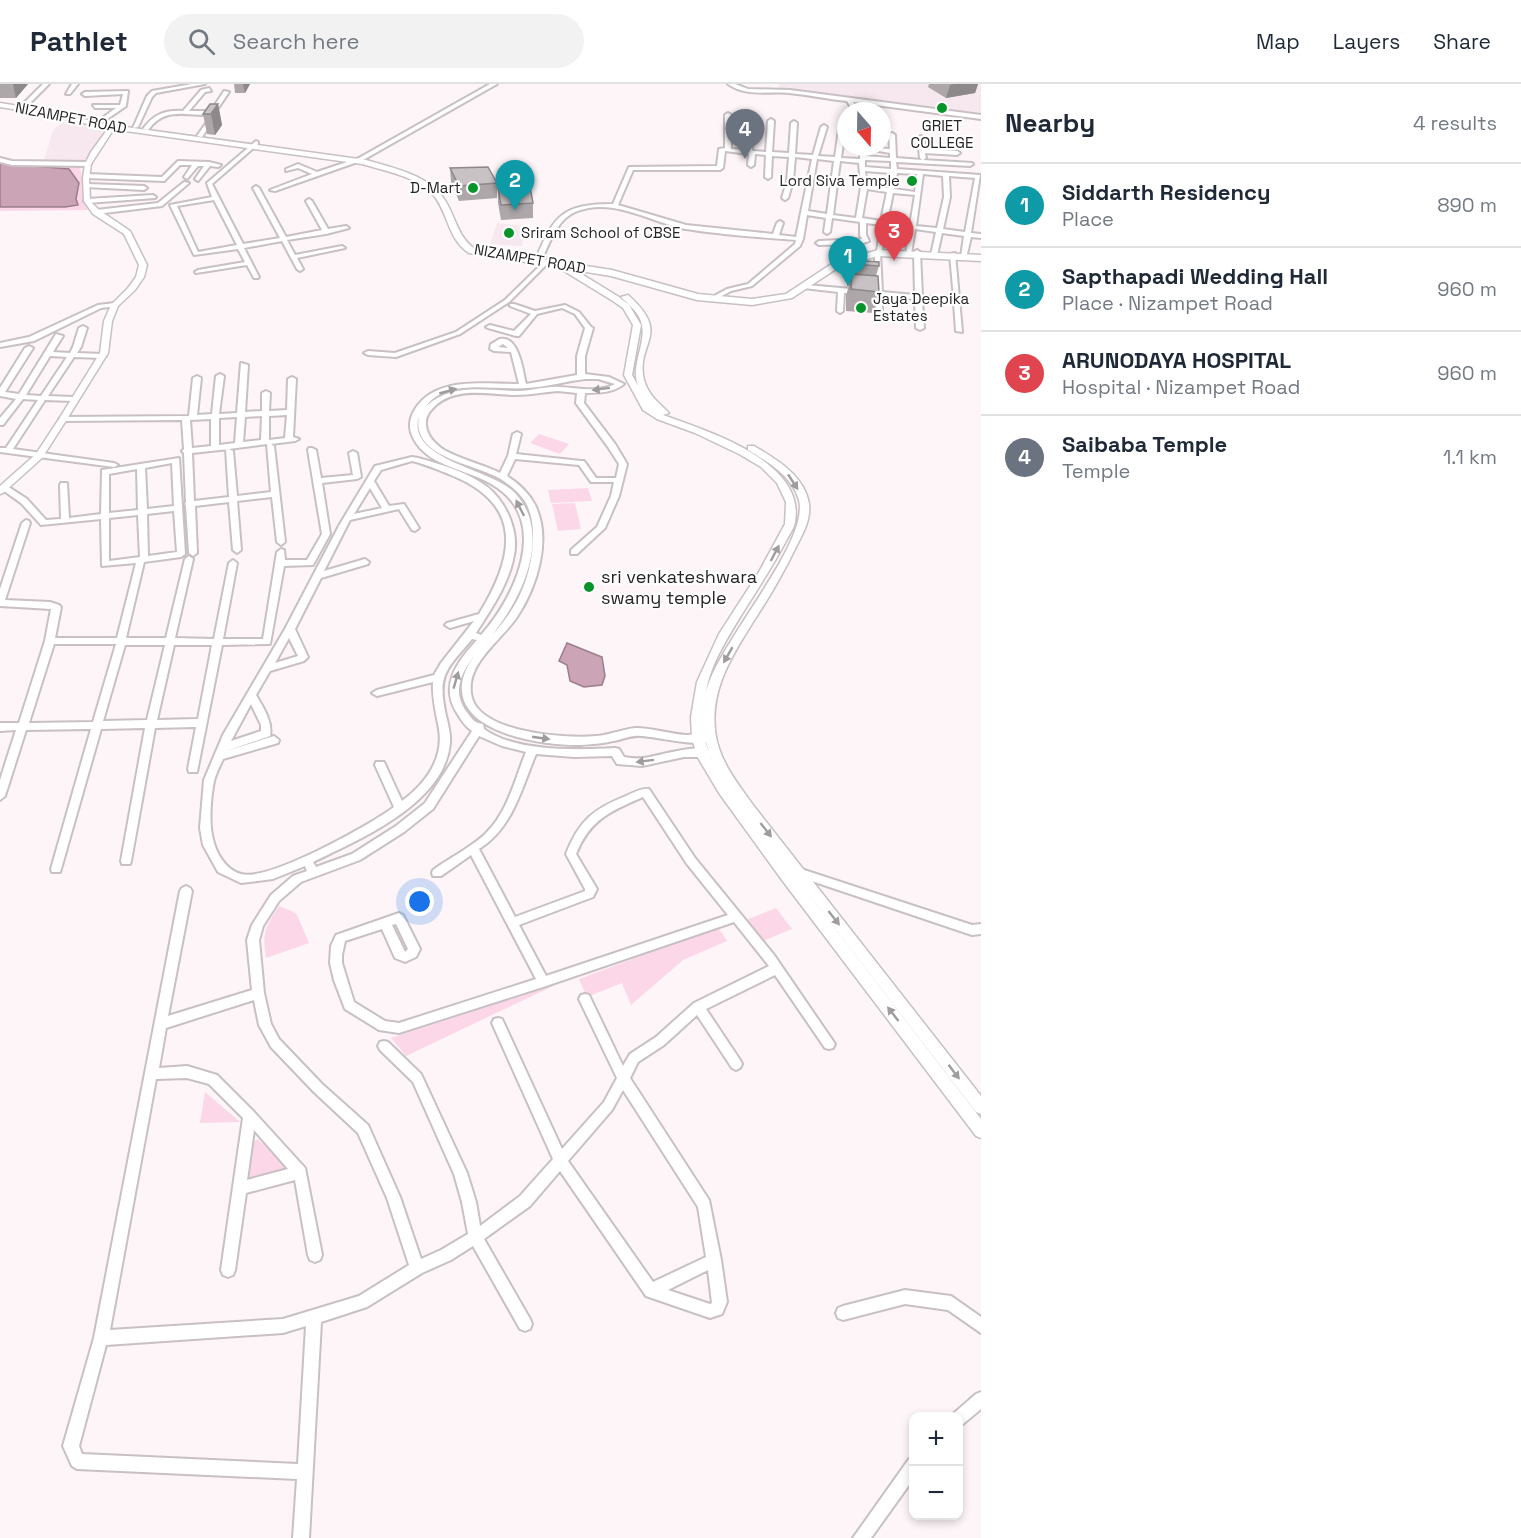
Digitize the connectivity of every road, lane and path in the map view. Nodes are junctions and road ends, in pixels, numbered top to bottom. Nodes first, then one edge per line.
1 (46, 84) edge
2 (75, 84) edge
3 (202, 84) edge
4 (494, 84) edge
5 (731, 84) edge
6 (209, 90) dead end
7 (68, 93) dead end
8 (85, 94) dead end
9 (849, 100) joint
10 (0, 104) edge
11 (24, 106) junction
12 (95, 106) dead end
13 (121, 107) junction
14 (185, 112) junction
15 (728, 115) dead end
16 (981, 117) edge
17 (752, 118) dead end
18 (83, 120) junction
19 (771, 121) dead end
20 (100, 122) junction
21 (794, 123) dead end
22 (112, 127) junction
23 (824, 127) dead end
24 (135, 128) junction
25 (146, 129) junction
26 (892, 135) dead end
27 (200, 136) junction
28 (921, 138) dead end
29 (254, 145) junction
30 (728, 150) junction
31 (892, 150) junction
32 (903, 150) dead end
33 (922, 151) junction
34 (750, 152) junction
35 (957, 153) dead end
36 (770, 154) junction
37 (792, 155) junction
38 (838, 156) edge
39 (862, 156) edge
40 (815, 158) junction
41 (357, 159) junction
42 (838, 159) junction
43 (0, 160) edge
44 (893, 160) junction
45 (923, 161) junction
46 (197, 163) junction
47 (862, 163) junction
48 (88, 164) junction
49 (208, 164) junction
50 (970, 164) dead end
51 (218, 165) dead end
52 (752, 165) dead end
53 (288, 170) dead end
54 (894, 171) junction
55 (920, 172) junction
56 (946, 173) junction
57 (318, 175) junction
58 (87, 176) junction
59 (768, 177) dead end
60 (198, 179) dead end
61 (790, 181) junction
62 (811, 183) junction
63 (87, 186) junction
64 (864, 187) junction
65 (144, 188) dead end
66 (256, 188) dead end
67 (273, 190) dead end
68 (890, 190) junction
69 (918, 194) junction
70 (153, 197) dead end
71 (216, 198) junction
72 (785, 198) dead end
73 (87, 201) junction
74 (309, 201) dead end
75 (615, 206) junction
76 (96, 212) junction
77 (805, 213) junction
78 (829, 216) junction
79 (861, 219) junction
80 (780, 223) dead end
81 (883, 223) junction
82 (913, 227) junction
83 (346, 228) dead end
84 (827, 231) dead end
85 (940, 231) junction
86 (326, 232) junction
87 (969, 235) junction
88 (775, 236) junction
89 (981, 236) edge
90 (284, 239) junction
91 (800, 239) junction
92 (856, 242) junction
93 (819, 243) dead end
94 (240, 247) junction
95 (342, 248) dead end
96 (879, 252) junction
97 (862, 253) junction
98 (912, 253) junction
99 (934, 254) junction
100 (952, 256) junction
101 (964, 256) junction
102 (293, 257) junction
103 (981, 257) edge
104 (248, 263) junction
105 (560, 265) junction
106 (300, 269) dead end
107 (198, 272) dead end
108 (255, 277) dead end
109 (806, 287) junction
110 (841, 290) junction
111 (880, 294) junction
112 (718, 296) junction
113 (918, 298) junction
114 (957, 301) junction
115 (114, 305) junction
116 (512, 305) dead end
117 (840, 311) dead end
118 (535, 313) junction
119 (879, 314) dead end
120 (489, 327) dead end
121 (84, 328) dead end
122 (920, 328) dead end
123 (960, 331) dead end
124 (59, 336) dead end
125 (0, 345) edge
126 (29, 348) dead end
127 (513, 350) dead end
128 (368, 353) dead end
129 (48, 354) junction
130 (72, 355) junction
131 (102, 356) junction
132 (244, 365) dead end
133 (220, 376) dead end
134 (581, 377) junction
135 (197, 378) dead end
136 (292, 379) dead end
137 (630, 383) junction
138 (523, 386) junction
139 (555, 386) junction
140 (581, 392) junction
141 (266, 393) dead end
142 (21, 397) junction
143 (44, 398) junction
144 (73, 399) junction
145 (291, 412) junction
146 (265, 414) junction
147 (240, 415) junction
148 (215, 417) junction
149 (189, 418) junction
150 (63, 419) junction
151 (0, 423) edge
152 (517, 434) dead end
153 (268, 444) junction
154 (239, 445) junction
155 (215, 448) junction
156 (4, 450) edge
157 (312, 450) dead end
158 (186, 451) junction
159 (229, 451) dead end
160 (353, 453) dead end
161 (39, 456) junction
162 (512, 456) junction
163 (114, 465) dead end
164 (141, 466) junction
165 (458, 466) junction
166 (471, 470) junction
167 (450, 474) junction
168 (462, 479) junction
169 (619, 480) junction
170 (317, 481) junction
171 (504, 482) junction
172 (371, 483) junction
173 (64, 485) dead end
174 (2, 490) edge
175 (275, 494) junction
176 (232, 499) junction
177 (189, 504) junction
178 (178, 508) junction
179 (387, 509) junction
180 (142, 512) junction
181 (105, 516) junction
182 (350, 518) junction
183 (65, 520) junction
184 (26, 523) dead end
185 (415, 528) dead end
186 (237, 550) dead end
187 (574, 552) dead end
188 (142, 561) junction
189 (365, 562) dead end
190 (233, 563) dead end
191 (280, 563) junction
192 (318, 576) junction
193 (0, 603) edge
194 (56, 607) junction
195 (0, 610) edge
196 (480, 620) junction
197 (450, 625) dead end
198 (290, 629) junction
199 (490, 634) junction
200 (470, 635) junction
201 (50, 641) junction
202 (121, 641) junction
203 (172, 641) junction
204 (218, 641) junction
205 (310, 663) dead end
206 (264, 673) junction
207 (439, 677) junction
208 (377, 693) dead end
209 (252, 696) junction
210 (486, 720) junction
211 (202, 723) junction
212 (151, 724) junction
213 (98, 725) junction
214 (0, 727) edge
215 (22, 727) junction
216 (476, 731) junction
217 (615, 738) junction
218 (677, 738) junction
219 (704, 738) junction
220 (274, 740) dead end
221 (532, 749) junction
222 (220, 752) junction
223 (615, 752) junction
224 (684, 753) junction
225 (709, 753) junction
226 (380, 765) dead end
227 (193, 769) dead end
228 (0, 796) edge
229 (400, 807) junction
230 (473, 848) junction
231 (307, 860) junction
232 (126, 861) dead end
233 (292, 866) junction
234 (56, 868) dead end
235 (798, 872) junction
236 (314, 873) junction
237 (437, 873) dead end
238 (297, 879) junction
239 (186, 891) dead end
240 (736, 917) junction
241 (385, 922) dead end
242 (512, 923) junction
243 (981, 929) edge
244 (777, 968) junction
245 (543, 982) junction
246 (258, 993) junction
247 (585, 999) dead end
248 (698, 1007) junction
249 (498, 1023) dead end
250 (161, 1024) junction
251 (829, 1044) dead end
252 (384, 1046) dead end
253 (736, 1064) dead end
254 (151, 1074) junction
255 (623, 1078) junction
256 (981, 1107) edge
257 (250, 1116) junction
258 (981, 1131) edge
259 (560, 1160) junction
260 (300, 1172) junction
261 (240, 1188) junction
262 (475, 1237) junction
263 (315, 1255) dead end
264 (714, 1260) junction
265 (417, 1268) junction
266 (228, 1270) dead end
267 (651, 1291) junction
268 (843, 1313) dead end
269 (314, 1318) junction
270 (525, 1324) dead end
271 (981, 1326) edge
272 (101, 1338) junction
273 (981, 1399) edge
274 (963, 1415) edge
275 (913, 1466) edge
276 (305, 1472) junction
277 (301, 1538) edge
278 (861, 1538) edge

1 - 11 street
2 - 7 street
3 - 24 street
4 - 41 street
5 - 9 street
6 - 14 street
8 - 13 street
9 - 16 street
10 - 11 main road, NIZAMPET ROAD
10 - 18 main road, NIZAMPET ROAD
11 - 18 main road, NIZAMPET ROAD
12 - 13 street
13 - 20 street
14 - 25 street
14 - 27 street
15 - 30 street
17 - 34 street
18 - 20 main road, NIZAMPET ROAD
18 - 22 main road, NIZAMPET ROAD
19 - 36 street
20 - 24 main road, NIZAMPET ROAD
21 - 37 street
22 - 29 main road, NIZAMPET ROAD
22 - 48 street
23 - 40 street
24 - 25 main road, NIZAMPET ROAD
25 - 27 main road, NIZAMPET ROAD
26 - 31 street
27 - 29 main road, NIZAMPET ROAD
28 - 33 street
29 - 41 main road, NIZAMPET ROAD
29 - 71 street
30 - 34 street
30 - 75 street
31 - 32 street
31 - 44 street
33 - 35 street
33 - 45 street
34 - 36 street
34 - 52 street
36 - 37 street
36 - 59 street
37 - 40 street
37 - 61 street
38 - 42 street
39 - 47 street
40 - 42 street
40 - 62 street
41 - 57 street
41 - 105 main road, NIZAMPET ROAD
42 - 47 street
42 - 78 street
43 - 48 street
44 - 45 street
44 - 47 street
44 - 54 street
45 - 50 street
46 - 49 street
46 - 58 street
46 - 76 street
47 - 54 street
47 - 64 street
48 - 58 street
49 - 51 street
49 - 60 street
53 - 57 street
54 - 55 street
54 - 68 street
55 - 56 street
55 - 69 street
56 - 85 street
56 - 87 street
57 - 67 street
58 - 63 street
61 - 62 street
61 - 72 street
62 - 77 street
63 - 65 street
63 - 73 street
64 - 68 street
64 - 79 street
66 - 90 street
68 - 69 street
68 - 81 street
69 - 82 street
70 - 73 street
71 - 94 street
71 - 94 street
73 - 76 street
74 - 86 street
75 - 88 street
75 - 105 street
76 - 115 street
77 - 78 street
77 - 91 street
78 - 79 street
78 - 84 street
79 - 81 street
79 - 92 street
80 - 88 street
81 - 82 street
81 - 96 street
82 - 85 street
82 - 98 street
83 - 86 street
85 - 87 street
85 - 99 street
86 - 90 street
87 - 89 street
87 - 101 street
88 - 91 street
90 - 94 street
90 - 102 street
91 - 112 street
92 - 93 street
92 - 97 street
94 - 104 street
95 - 102 street
96 - 97 main road, NIZAMPET ROAD
96 - 98 main road, NIZAMPET ROAD
96 - 109 main road, NIZAMPET ROAD
96 - 111 street
97 - 112 main road, NIZAMPET ROAD
98 - 99 main road, NIZAMPET ROAD
98 - 113 street
99 - 100 main road, NIZAMPET ROAD
100 - 101 main road, NIZAMPET ROAD
100 - 114 street
101 - 103 main road, NIZAMPET ROAD
102 - 106 street
104 - 107 street
104 - 108 street
105 - 109 main road, NIZAMPET ROAD
105 - 112 main road, NIZAMPET ROAD
105 - 128 street
105 - 137 street
109 - 110 street
110 - 111 street
110 - 117 street
111 - 113 street
111 - 119 street
113 - 114 street
113 - 122 street
114 - 123 street
115 - 125 street
115 - 131 street
116 - 118 street
118 - 120 street
118 - 134 street
121 - 130 street
124 - 129 street
126 - 142 street
127 - 138 street
129 - 130 street
129 - 142 street
130 - 131 street
130 - 143 street
131 - 144 street
132 - 147 street
133 - 148 street
134 - 137 street
134 - 139 street
135 - 149 street
136 - 145 street
137 -> 140 street
219 -> 137 street
137 -> 219 street
138 - 139 street
165 -> 138 street
139 - 140 street
139 - 171 street
140 - 169 street
141 - 146 street
142 - 143 street
142 - 151 street
143 - 144 street
143 - 156 street
144 - 150 street
145 - 146 street
145 - 153 street
146 - 147 street
146 - 153 street
147 - 148 street
147 - 154 street
148 - 149 street
148 - 155 street
149 - 150 street
149 - 158 street
150 - 161 street
152 - 162 street
153 - 154 street
153 - 175 street
154 - 155 street
155 - 158 street
156 - 161 street
157 - 170 street
158 - 177 street
159 - 176 street
160 - 170 street
161 - 163 street
161 - 174 street
162 - 169 street
162 - 171 street
164 - 178 street
164 - 180 street
164 - 181 street
165 - 166 street
165 - 167 street
166 - 168 street
166 - 171 street
167 - 168 street
167 - 172 street
168 - 196 street
169 - 187 street
170 - 191 street
171 - 199 street
172 - 179 street
172 - 182 street
173 - 183 street
174 - 183 street
175 - 176 street
175 - 191 street
176 - 177 street
176 - 186 street
177 - 203 street
178 - 180 street
178 - 188 street
179 - 182 street
179 - 185 street
180 - 181 street
180 - 188 street
181 - 183 street
181 - 188 street
182 - 192 street
184 - 193 street
188 - 202 street
189 - 192 street
190 - 204 street
191 - 204 street
192 - 198 street
193 - 194 street
194 - 195 street
194 - 201 street
196 - 197 street
196 - 199 street
196 - 200 street
198 - 206 street
198 - 206 street
199 - 200 street
199 - 210 street
216 -> 199 street
200 - 207 street
201 - 202 street
201 - 215 street
202 - 203 street
202 - 213 street
203 - 204 street
203 - 212 street
204 - 211 street
205 - 206 street
206 - 209 street
207 - 208 street
207 - 229 street
209 - 222 street
209 - 222 street
210 - 216 street
210 -> 217 street
211 - 212 street
211 - 227 street
212 - 213 street
212 - 232 street
213 - 215 street
213 - 234 street
214 - 215 street
215 - 228 street
216 - 221 street
216 - 236 street
217 - 218 street
217 - 223 street
218 - 219 street
218 - 224 street
219 - 225 street
220 - 222 street
221 - 223 street
221 - 230 street
222 - 233 street
224 -> 223 street
224 - 225 street
225 -> 235 street
258 -> 225 street
226 - 229 street
229 - 231 street
230 - 237 street
230 - 242 street
231 - 233 street
231 - 236 street
233 - 238 street
235 - 243 street
235 -> 256 street
236 - 238 street
238 - 246 street
239 - 250 street
240 - 242 street
240 - 244 street
240 - 245 street
241 - 245 street
242 - 245 street
244 - 248 street
244 - 251 street
246 - 250 street
246 - 265 street
247 - 255 street
248 - 253 street
248 - 255 street
249 - 259 street
250 - 254 street
252 - 262 street
254 - 257 street
254 - 272 street
255 - 259 street
255 - 264 street
257 - 260 street
257 - 261 street
259 - 262 street
259 - 267 street
260 - 261 street
260 - 263 street
261 - 266 street
262 - 265 street
262 - 270 street
264 - 267 street
264 - 267 street
265 - 269 street
268 - 271 street
269 - 272 street
269 - 276 street
272 - 276 street
273 - 274 street
275 - 278 street
276 - 277 street

